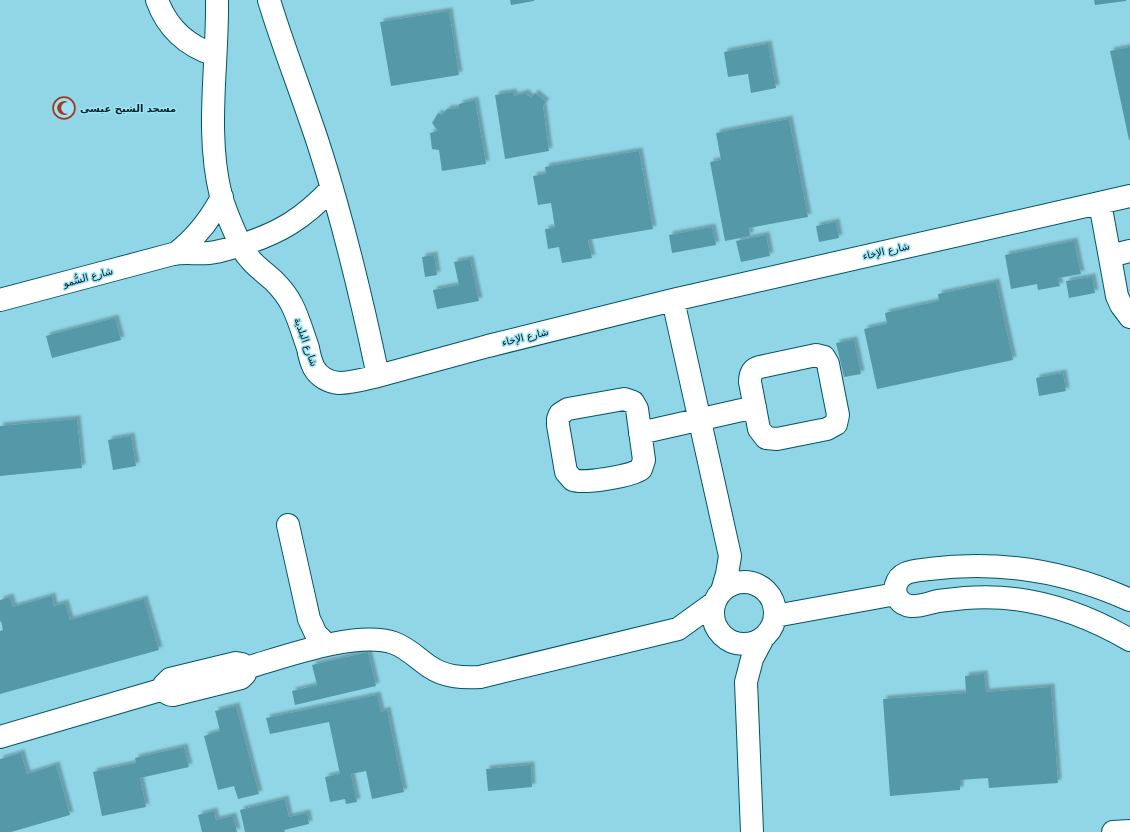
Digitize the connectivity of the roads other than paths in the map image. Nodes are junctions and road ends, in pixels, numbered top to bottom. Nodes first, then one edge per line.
1 (157, 0) edge
2 (217, 0) edge
3 (269, 0) edge
4 (215, 55) junction
5 (332, 188) junction
6 (1130, 196) edge
7 (222, 197) junction
8 (1100, 203) junction
9 (241, 245) junction
10 (175, 254) junction
11 (1120, 254) edge
12 (0, 300) edge
13 (673, 300) junction
14 (1130, 317) edge
15 (378, 376) junction
16 (754, 407) junction
17 (699, 419) junction
18 (640, 433) junction
19 (288, 525) dead end
20 (730, 556) junction
21 (753, 583) junction
22 (896, 594) junction
23 (718, 597) junction
24 (1130, 600) edge
25 (775, 616) junction
26 (678, 629) junction
27 (726, 638) junction
28 (763, 638) junction
29 (1130, 640) edge
30 (327, 645) junction
31 (746, 682) junction
32 (0, 737) edge
33 (1130, 831) edge
34 (752, 832) edge
35 (1113, 832) edge

1 - 4 street
2 - 4 street, شارع البلدية
3 - 5 street
4 - 7 street, شارع البلدية
5 - 9 street, شارع السُّمو
5 - 15 street
6 - 8 street, شارع الإخاء
7 - 9 street, شارع البلدية
7 - 10 street, شارع السُّمو
8 - 11 street
8 - 13 street, شارع الإخاء
9 - 10 street, شارع السُّمو
9 - 15 street, شارع البلدية
10 - 12 street, شارع السُّمو
11 - 14 street
13 - 15 street, شارع الإخاء
13 - 17 street
16 - 16 street
16 - 17 street
17 - 18 street
17 - 20 street
18 - 18 street
19 - 30 street
20 - 21 street
20 - 23 street
21 - 23 street
21 - 25 street
22 - 24 street
22 - 25 street
22 - 29 street
23 - 26 street
23 - 27 street
25 - 28 street
26 - 27 street
26 - 30 street
27 - 28 street
27 - 31 street
28 - 31 street
30 - 32 street
31 - 34 street
33 - 35 street

